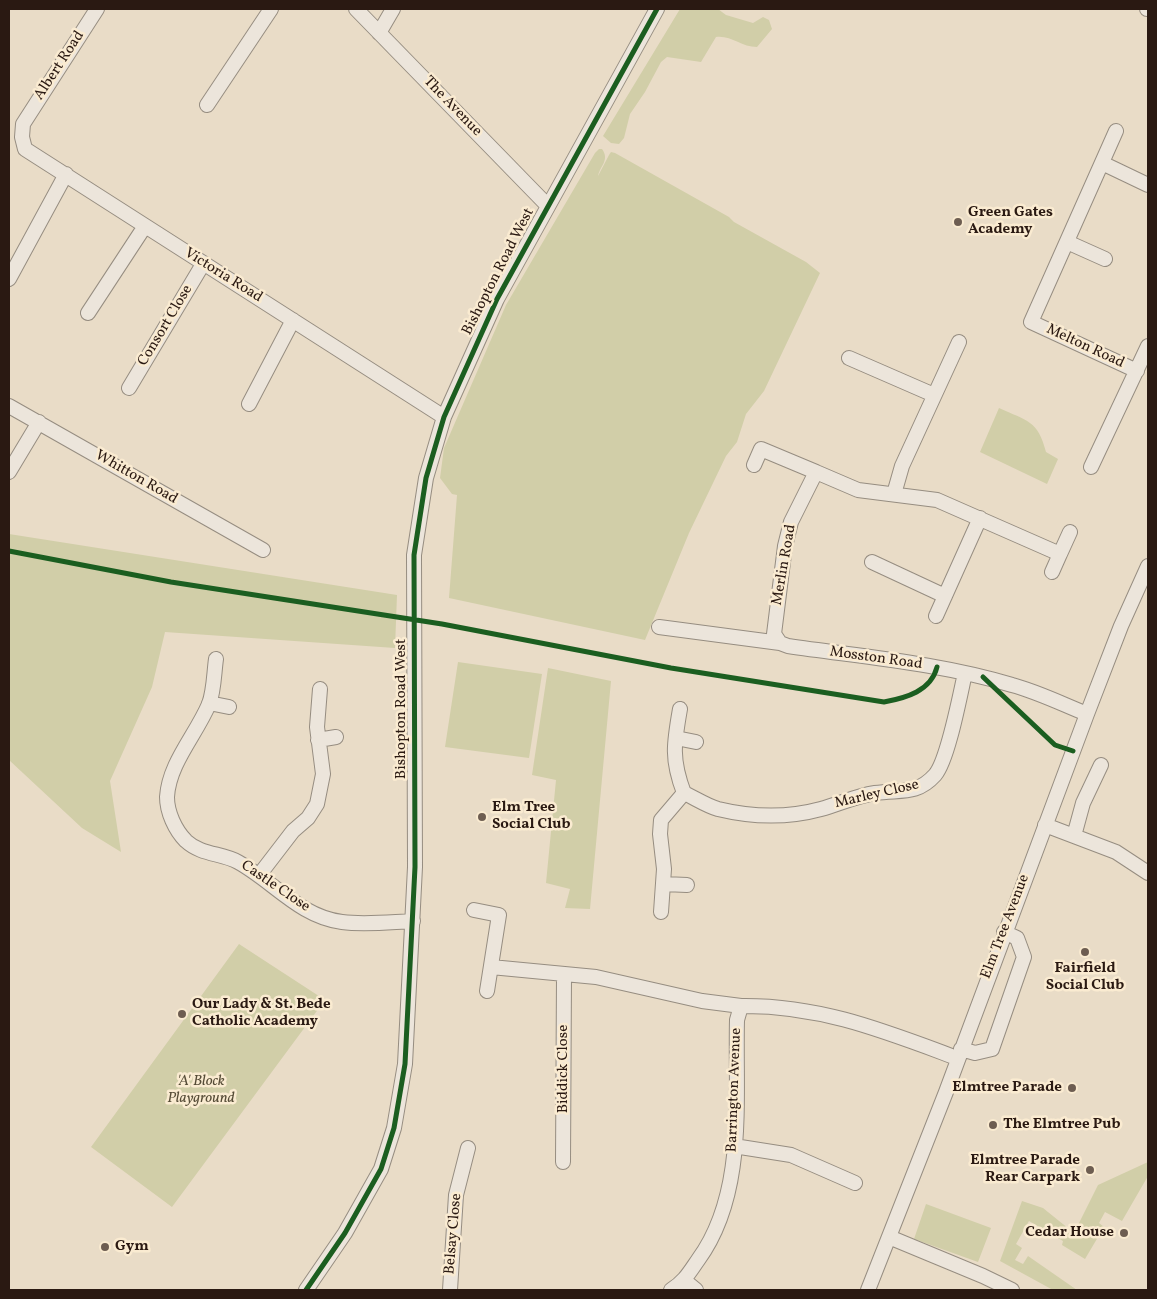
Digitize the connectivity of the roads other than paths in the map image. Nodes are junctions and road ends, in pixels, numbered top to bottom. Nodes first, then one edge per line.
1 (97, 9) edge
2 (271, 9) edge
3 (356, 9) edge
4 (393, 9) edge
5 (657, 9) edge
6 (379, 33) junction
7 (207, 105) dead end
8 (23, 124) joint
9 (1116, 131) dead end
10 (1102, 164) junction
11 (66, 174) junction
12 (1148, 185) edge
13 (548, 205) junction
14 (145, 226) junction
15 (1067, 242) junction
16 (1105, 259) dead end
17 (203, 264) junction
18 (9, 279) edge
19 (88, 313) dead end
20 (293, 320) junction
21 (959, 342) dead end
22 (1148, 346) edge
23 (849, 358) dead end
24 (1136, 371) junction
25 (129, 388) dead end
26 (934, 396) junction
27 (249, 404) dead end
28 (9, 406) edge
29 (444, 417) junction
30 (39, 422) junction
31 (754, 465) dead end
32 (1091, 467) dead end
33 (9, 472) edge
34 (816, 472) junction
35 (894, 494) junction
36 (980, 518) junction
37 (1070, 532) dead end
38 (263, 550) dead end
39 (1060, 554) junction
40 (872, 562) dead end
41 (1148, 566) edge
42 (1052, 572) dead end
43 (945, 596) junction
44 (936, 616) dead end
45 (659, 627) dead end
46 (777, 639) junction
47 (216, 659) dead end
48 (965, 673) junction
49 (320, 689) dead end
50 (209, 703) junction
51 (228, 707) dead end
52 (680, 709) dead end
53 (1087, 714) junction
54 (336, 737) dead end
55 (676, 738) junction
56 (318, 740) junction
57 (696, 742) dead end
58 (1101, 766) dead end
59 (684, 793) junction
60 (1045, 825) junction
61 (1074, 836) junction
62 (1148, 873) edge
63 (260, 874) junction
64 (664, 884) junction
65 (687, 886) dead end
66 (474, 910) dead end
67 (661, 912) dead end
68 (413, 921) junction
69 (1004, 932) junction
70 (491, 967) junction
71 (564, 976) junction
72 (487, 991) dead end
73 (741, 1006) junction
74 (959, 1054) junction
75 (734, 1146) junction
76 (468, 1148) dead end
77 (563, 1162) dead end
78 (854, 1183) dead end
79 (889, 1237) junction
80 (685, 1281) junction
81 (306, 1290) edge
82 (450, 1290) edge
83 (671, 1290) edge
84 (696, 1290) edge
85 (868, 1290) edge
86 (1012, 1290) edge

1 - 8 street, Albert Road
2 - 7 street
3 - 6 street, The Avenue
4 - 6 street
5 - 13 street, Bishopton Road West
6 - 13 street, The Avenue
8 - 11 street, Victoria Road
9 - 10 street, Melton Road
10 - 12 street
10 - 15 street, Melton Road
11 - 14 street, Victoria Road
11 - 18 street
13 - 29 street, Bishopton Road West
14 - 17 street, Victoria Road
14 - 19 street
15 - 16 street
15 - 24 street, Melton Road
17 - 20 street, Victoria Road
17 - 25 street, Consort Close
20 - 27 street
20 - 29 street, Victoria Road
21 - 26 street
22 - 24 street, Melton Road
23 - 26 street
24 - 32 street, Melton Road
26 - 35 street
28 - 30 street, Whitton Road
29 - 68 street, Bishopton Road West
30 - 33 street
30 - 38 street, Whitton Road
31 - 34 street
34 - 35 street
34 - 46 street, Merlin Road
35 - 36 street
36 - 39 street
36 - 43 street
37 - 39 street
39 - 42 street
40 - 43 street
41 - 53 street, Elm Tree Avenue
43 - 44 street
45 - 46 street, Mosston Road
46 - 48 street, Mosston Road
47 - 50 street, Castle Close
48 - 53 street, Mosston Road
48 - 59 street, Marley Close
49 - 56 street
50 - 51 street
50 - 63 street, Castle Close
52 - 55 street
53 - 60 street, Elm Tree Avenue
54 - 56 street
55 - 57 street
55 - 59 street
56 - 63 street
58 - 61 street
59 - 64 street
60 - 61 street
60 - 69 street, Elm Tree Avenue
61 - 62 street
63 - 68 street, Castle Close
64 - 65 street
64 - 67 street
66 - 70 street
68 - 81 street, Bishopton Road West
69 - 74 street, Elm Tree Avenue
69 - 74 street
70 - 71 street
70 - 72 street
71 - 73 street
71 - 77 street, Biddick Close
73 - 74 street, Barrington Avenue
73 - 75 street, Barrington Avenue
74 - 79 street, Elm Tree Avenue
75 - 78 street
75 - 80 street, Barrington Avenue
76 - 82 street, Belsay Close
79 - 85 street, Elm Tree Avenue
79 - 86 street
80 - 83 street, Barrington Avenue
80 - 84 street

